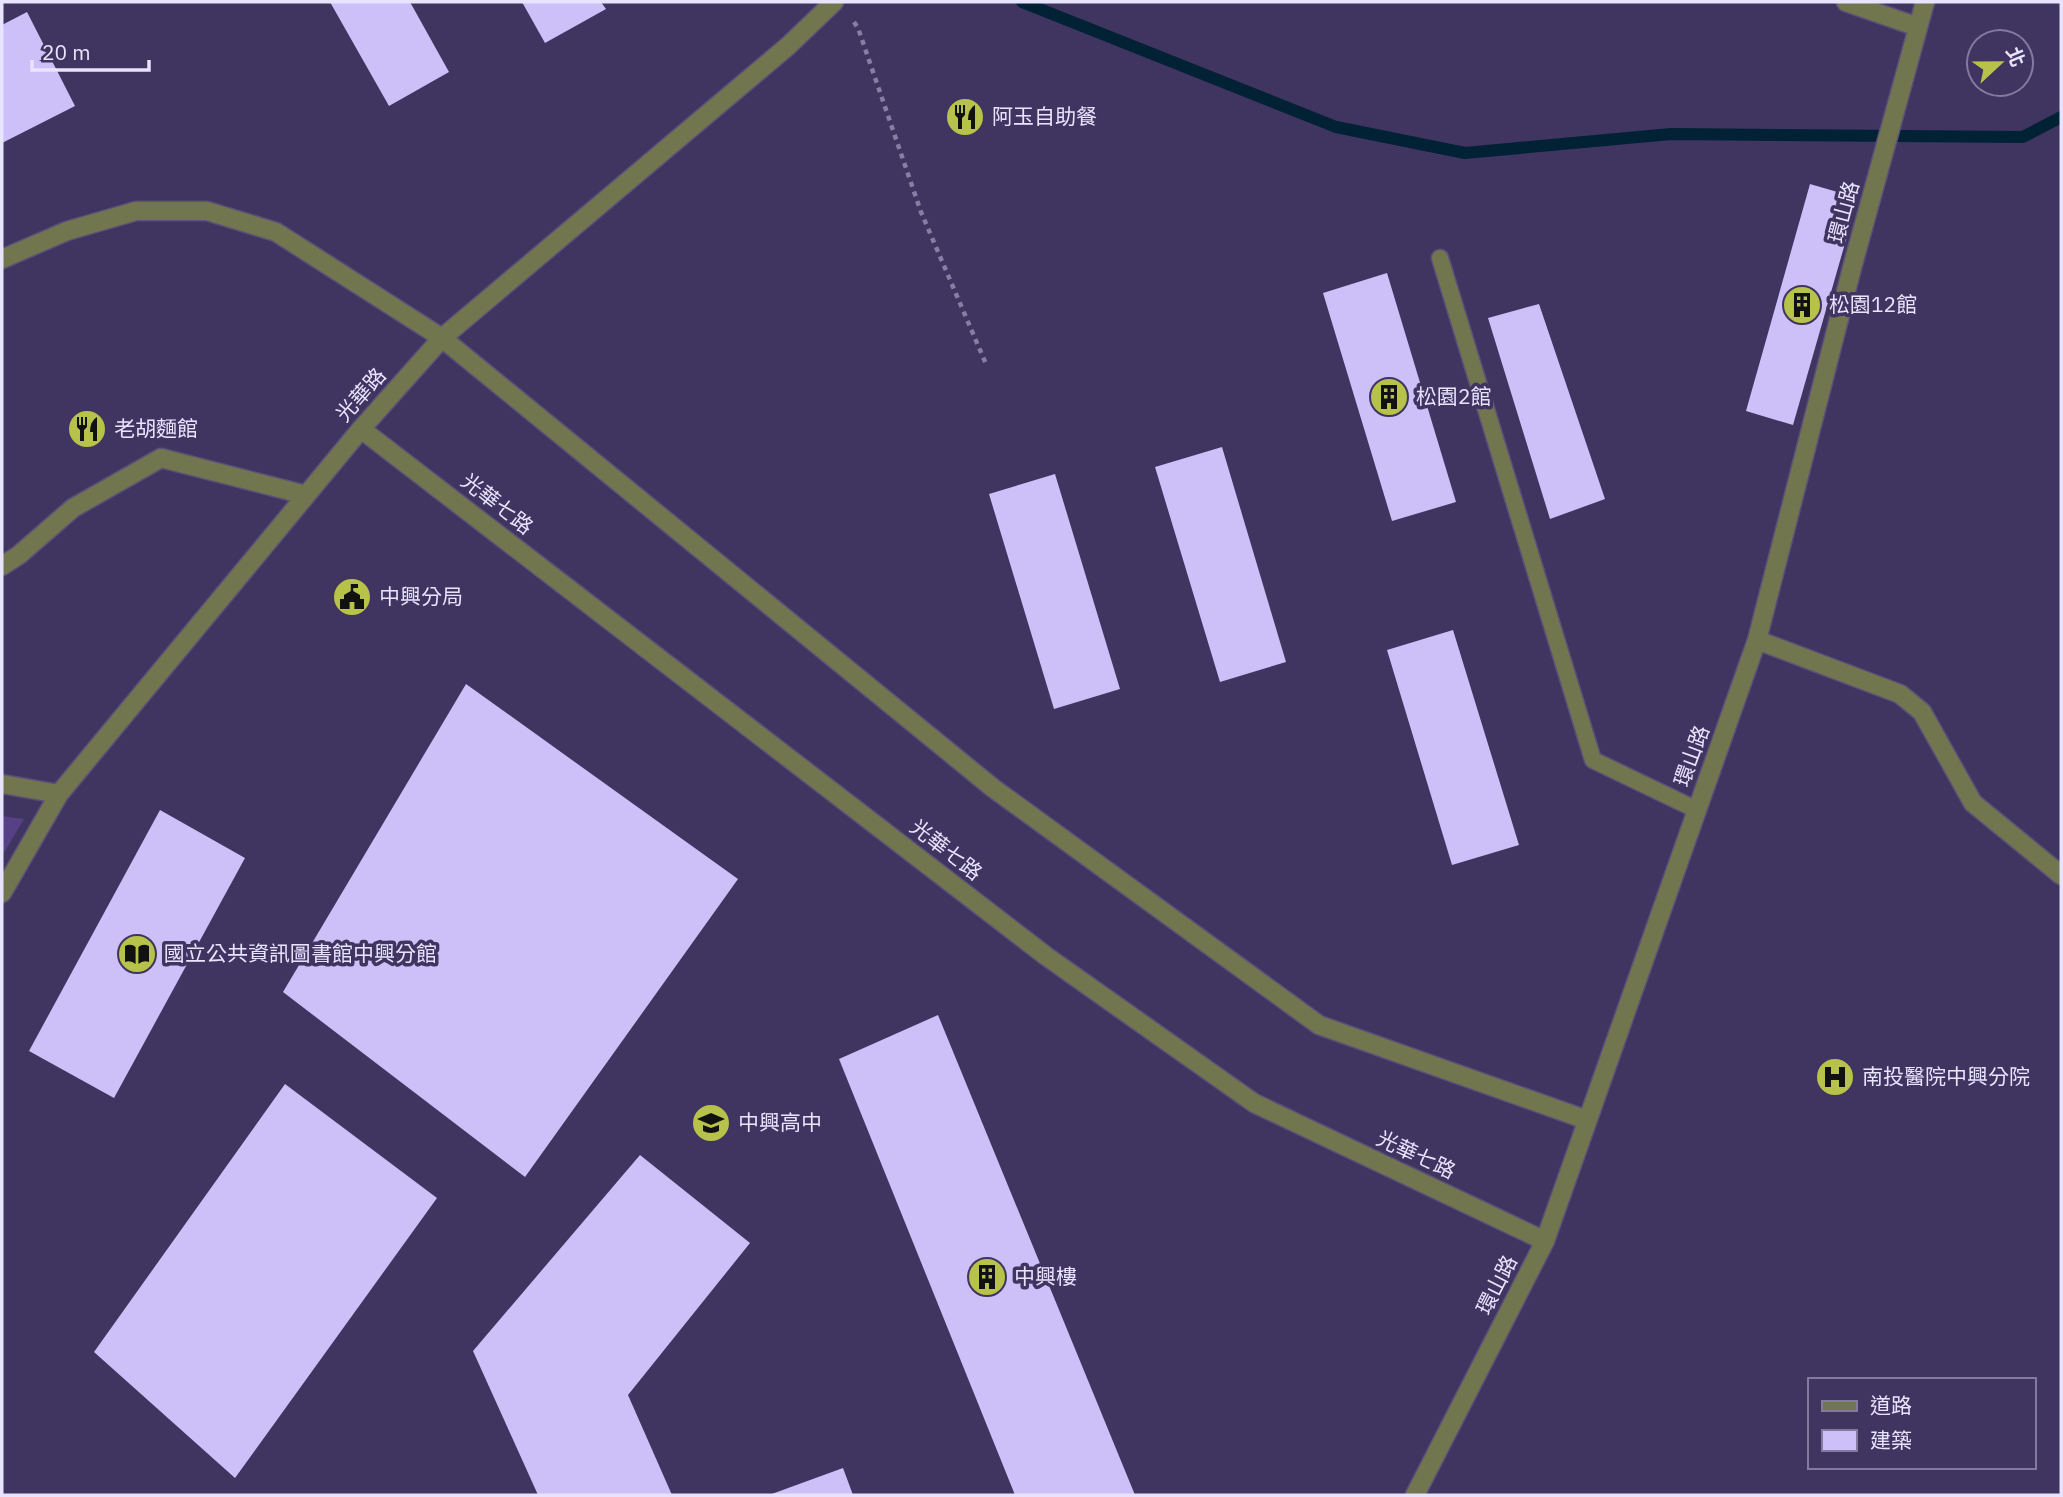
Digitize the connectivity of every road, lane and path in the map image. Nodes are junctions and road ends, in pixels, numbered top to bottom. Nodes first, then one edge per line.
1 (834, 2) edge
2 (1846, 2) edge
3 (1925, 2) edge
4 (852, 19) dead end
5 (1918, 27) junction
6 (1440, 258) dead end
7 (2, 259) edge
8 (442, 338) junction
9 (986, 364) dead end
10 (361, 429) junction
11 (306, 495) junction
12 (2, 566) edge
13 (1758, 640) junction
14 (2, 784) edge
15 (60, 794) junction
16 (1698, 810) junction
17 (2061, 875) edge
18 (2, 893) edge
19 (1587, 1120) junction
20 (1545, 1241) junction
21 (1415, 1495) edge

1 - 8 street, 光華路
2 - 5 street
3 - 5 street, 環山路
4 - 9 path
5 - 13 street, 環山路
6 - 16 lane
7 - 8 street
8 - 10 street, 光華路
8 - 19 street
10 - 11 street, 光華路
10 - 20 street, 光華七路
11 - 12 street
11 - 15 street, 光華路
13 - 16 street, 環山路
13 - 17 street
14 - 15 street
15 - 18 street, 光華路
16 - 19 street, 環山路
19 - 20 street, 環山路
20 - 21 street, 環山路

